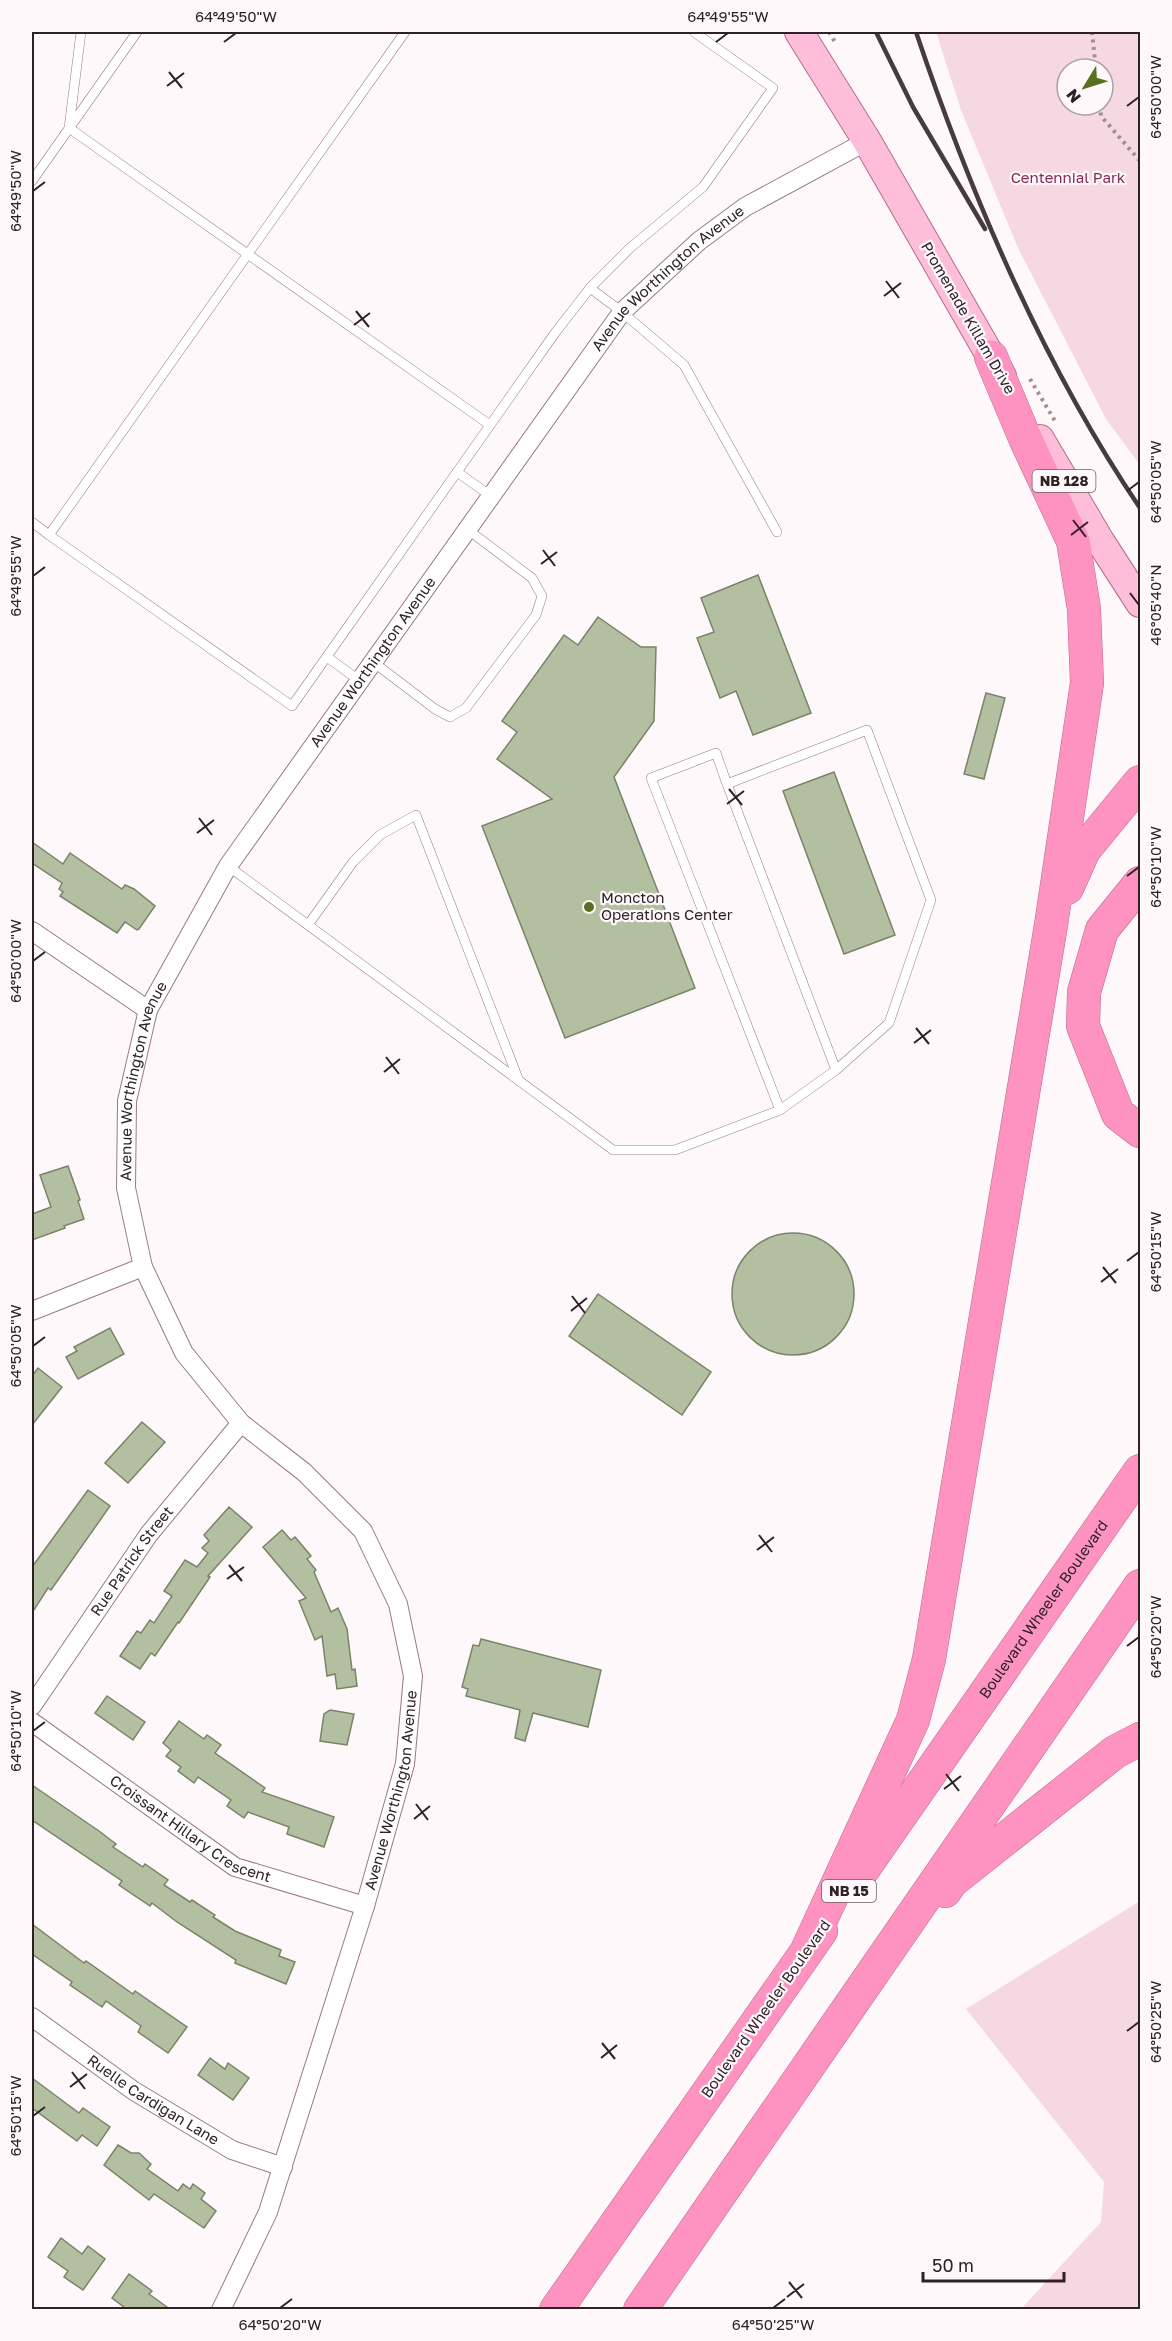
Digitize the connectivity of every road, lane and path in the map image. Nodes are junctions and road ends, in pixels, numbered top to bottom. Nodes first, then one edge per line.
1 (81, 32) edge
2 (137, 32) edge
3 (405, 32) edge
4 (694, 32) edge
5 (799, 32) edge
6 (1092, 32) edge
7 (1095, 57) edge
8 (1102, 117) edge
9 (69, 128) junction
10 (867, 141) junction
11 (1140, 160) edge
12 (32, 181) edge
13 (248, 254) junction
14 (590, 288) junction
15 (622, 312) junction
16 (991, 357) junction
17 (490, 425) junction
18 (457, 472) junction
19 (490, 496) junction
20 (32, 522) edge
21 (467, 529) junction
22 (777, 532) dead end
23 (49, 535) junction
24 (1140, 603) edge
25 (327, 657) junction
26 (373, 662) junction
27 (360, 681) junction
28 (1140, 782) edge
29 (727, 784) junction
30 (228, 866) junction
31 (1140, 884) edge
32 (308, 925) junction
33 (1051, 925) junction
34 (32, 932) edge
35 (148, 1010) junction
36 (836, 1070) junction
37 (519, 1082) junction
38 (780, 1110) junction
39 (1140, 1131) edge
40 (143, 1267) junction
41 (32, 1311) edge
42 (241, 1423) junction
43 (1140, 1471) edge
44 (1140, 1586) edge
45 (32, 1706) edge
46 (32, 1722) edge
47 (1140, 1738) edge
48 (365, 1906) junction
49 (808, 1948) junction
50 (32, 2017) edge
51 (283, 2167) junction
52 (734, 2174) junction
53 (221, 2310) edge
54 (556, 2310) edge
55 (640, 2310) edge

1 - 9 lane
2 - 9 lane
3 - 13 lane
4 - 14 lane
5 - 10 main road, Promenade Killam Drive / NB 128
6 - 7 path
8 - 11 path
9 - 12 lane
9 - 13 lane
10 - 15 street, Avenue Worthington Avenue
10 - 16 main road, Promenade Killam Drive / NB 128
13 - 17 lane
13 - 23 lane
14 - 15 lane
14 - 17 lane
15 - 19 street, Avenue Worthington Avenue
15 - 22 lane
16 - 24 main road, Promenade Killam Drive / NB 128
16 - 33 highway
17 - 18 lane
18 - 19 lane
18 - 25 lane
19 - 21 street, Avenue Worthington Avenue
20 - 23 lane
21 - 26 street, Avenue Worthington Avenue
21 - 26 lane
23 - 25 lane
25 - 27 lane
26 - 27 street, Avenue Worthington Avenue
27 - 30 street, Avenue Worthington Avenue
28 - 33 highway
29 - 36 lane
29 - 36 lane
29 - 38 lane
30 - 32 lane
30 - 35 street, Avenue Worthington Avenue
31 - 39 highway
32 - 37 lane
32 - 37 lane
33 - 49 highway
34 - 35 street
35 - 40 street, Avenue Worthington Avenue
36 - 38 lane
37 - 38 lane
40 - 41 street
40 - 42 street, Avenue Worthington Avenue
42 - 45 street, Rue Patrick Street
42 - 48 street, Avenue Worthington Avenue
43 - 49 highway, Boulevard Wheeler Boulevard / NB 15
44 - 52 highway
46 - 48 street, Croissant Hillary Crescent
47 - 52 highway
48 - 51 street, Avenue Worthington Avenue
49 - 54 highway, Boulevard Wheeler Boulevard / NB 15
50 - 51 street, Ruelle Cardigan Lane
51 - 53 street, Avenue Worthington Avenue
52 - 55 highway

